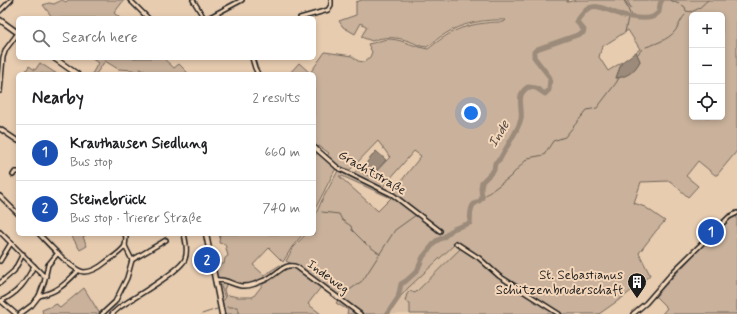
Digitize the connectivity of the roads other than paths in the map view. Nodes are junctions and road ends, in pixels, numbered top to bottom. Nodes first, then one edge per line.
1 (11, 0) edge
2 (132, 0) edge
3 (193, 0) edge
4 (242, 0) edge
5 (331, 0) edge
6 (0, 11) edge
7 (146, 16) edge
8 (203, 16) edge
9 (212, 16) edge
10 (307, 16) edge
11 (0, 20) edge
12 (16, 32) edge
13 (16, 36) edge
14 (57, 60) edge
15 (253, 60) edge
16 (74, 72) edge
17 (257, 72) edge
18 (0, 91) edge
19 (0, 129) edge
20 (16, 140) edge
21 (316, 149) edge
22 (16, 172) edge
23 (12, 175) dead end
24 (0, 196) edge
25 (16, 212) edge
26 (737, 213) edge
27 (440, 231) dead end
28 (0, 232) edge
29 (42, 236) edge
30 (126, 236) edge
31 (184, 236) edge
32 (206, 236) edge
33 (166, 240) dead end
34 (11, 243) junction
35 (456, 243) dead end
36 (125, 246) junction
37 (58, 253) junction
38 (23, 254) junction
39 (132, 260) junction
40 (0, 261) edge
41 (34, 266) junction
42 (78, 270) junction
43 (46, 276) junction
44 (215, 280) junction
45 (0, 283) edge
46 (39, 296) junction
47 (1, 300) edge
48 (16, 314) edge
49 (20, 314) edge
50 (102, 314) edge
51 (112, 314) edge
52 (222, 314) edge
53 (360, 314) edge
54 (559, 314) edge
55 (633, 314) edge

1 - 6 street
2 - 7 street
3 - 8 street
4 - 9 street
5 - 10 street
11 - 12 main road
13 - 18 street
14 - 16 main road
15 - 17 street
19 - 20 street
21 - 27 street, Grachtstraße
22 - 23 street
24 - 25 street
26 - 55 street
28 - 34 street
29 - 37 street
30 - 36 street
31 - 51 street
32 - 44 main road
33 - 39 street
34 - 38 street
34 - 40 street
35 - 54 street
36 - 39 street
36 - 42 street
37 - 42 street
37 - 43 street
38 - 41 street
38 - 45 street
39 - 50 street
41 - 43 street
41 - 47 street
42 - 46 street
43 - 46 street
44 - 52 main road
44 - 53 street, Indeweg
46 - 49 street
47 - 48 street

